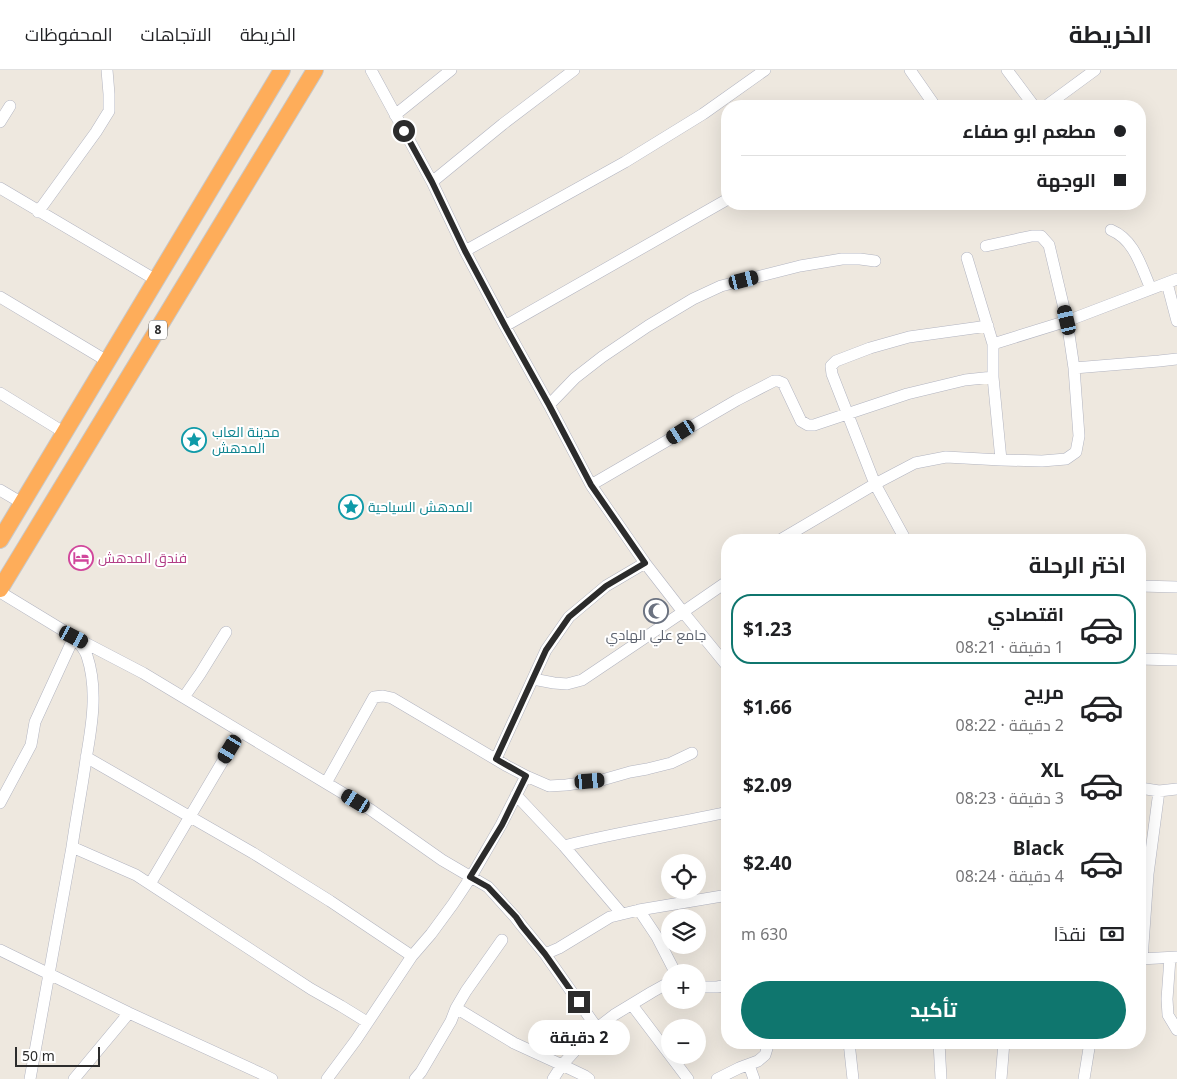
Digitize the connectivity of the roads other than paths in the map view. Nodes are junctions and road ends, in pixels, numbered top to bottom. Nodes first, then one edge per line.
1 (107, 70) edge
2 (282, 70) edge
3 (315, 70) edge
4 (371, 70) edge
5 (451, 70) edge
6 (574, 70) edge
7 (765, 70) edge
8 (910, 70) edge
9 (1008, 70) edge
10 (1095, 70) edge
11 (723, 100) edge
12 (931, 100) edge
13 (1030, 100) edge
14 (1054, 100) edge
15 (721, 101) edge
16 (10, 106) dead end
17 (395, 115) junction
18 (0, 122) edge
19 (432, 182) junction
20 (0, 188) edge
21 (721, 203) edge
22 (38, 212) junction
23 (1111, 230) dead end
24 (986, 246) dead end
25 (465, 251) junction
26 (967, 258) dead end
27 (875, 261) dead end
28 (156, 280) junction
29 (1172, 281) edge
30 (1151, 289) junction
31 (0, 297) edge
32 (1067, 320) junction
33 (1177, 321) edge
34 (505, 326) junction
35 (988, 326) junction
36 (993, 344) junction
37 (1177, 358) edge
38 (107, 361) junction
39 (1074, 368) junction
40 (994, 377) junction
41 (0, 393) edge
42 (549, 405) junction
43 (848, 414) junction
44 (65, 433) junction
45 (1001, 460) junction
46 (875, 484) junction
47 (591, 485) junction
48 (0, 490) edge
49 (22, 503) junction
50 (790, 534) edge
51 (902, 534) edge
52 (0, 540) edge
53 (645, 563) junction
54 (721, 586) edge
55 (1146, 586) edge
56 (1177, 587) edge
57 (0, 591) edge
58 (683, 612) junction
59 (226, 632) dead end
60 (74, 637) junction
61 (721, 658) edge
62 (1146, 659) edge
63 (1177, 660) edge
64 (533, 679) junction
65 (184, 697) junction
66 (240, 732) junction
67 (692, 753) dead end
68 (86, 758) junction
69 (496, 759) junction
70 (526, 776) junction
71 (326, 782) junction
72 (1146, 789) edge
73 (1177, 789) edge
74 (1159, 791) junction
75 (516, 795) junction
76 (0, 803) edge
77 (721, 814) edge
78 (189, 816) junction
79 (564, 846) junction
80 (72, 847) junction
81 (470, 877) junction
82 (150, 884) junction
83 (721, 896) edge
84 (1146, 898) edge
85 (639, 910) junction
86 (622, 914) junction
87 (502, 940) dead end
88 (1, 953) edge
89 (545, 954) junction
90 (412, 956) junction
91 (1174, 957) edge
92 (1146, 959) edge
93 (671, 964) edge
94 (48, 974) junction
95 (721, 986) edge
96 (661, 987) edge
97 (706, 987) edge
98 (632, 1005) junction
99 (456, 1008) junction
100 (130, 1013) junction
101 (367, 1022) junction
102 (597, 1028) junction
103 (1177, 1030) edge
104 (767, 1049) edge
105 (850, 1049) edge
106 (939, 1049) edge
107 (1003, 1049) edge
108 (1089, 1049) edge
109 (562, 1065) junction
110 (749, 1065) junction
111 (418, 1076) edge
112 (30, 1079) edge
113 (74, 1079) edge
114 (272, 1079) edge
115 (327, 1079) edge
116 (431, 1079) edge
117 (553, 1079) edge
118 (589, 1079) edge
119 (688, 1079) edge
120 (717, 1079) edge
121 (754, 1079) edge
122 (853, 1079) edge
123 (941, 1079) edge
124 (1001, 1079) edge
125 (1084, 1079) edge

1 - 22 street
2 - 28 highway, 8
3 - 57 highway, 8
4 - 17 street
5 - 17 street
6 - 19 street
7 - 11 street
8 - 12 street
9 - 13 street
10 - 14 street
15 - 25 street
16 - 18 street
17 - 19 street
19 - 25 street
20 - 22 street
21 - 34 street
22 - 28 street
23 - 30 street
24 - 32 street
25 - 34 street
26 - 35 street
27 - 42 street
28 - 38 highway, 8
29 - 30 street
29 - 33 street
30 - 32 street
31 - 38 street
32 - 36 street
32 - 39 street
34 - 42 street
35 - 36 street
35 - 43 street
36 - 40 street
37 - 39 street
38 - 44 highway, 8
39 - 45 street
40 - 43 street
40 - 45 street
41 - 44 street
42 - 47 street
43 - 46 street
43 - 47 street
44 - 49 highway, 8
45 - 46 street
46 - 50 street
46 - 51 street
47 - 53 street
48 - 49 street
49 - 52 highway, 8
53 - 58 street
53 - 64 street
54 - 58 street
55 - 56 street
57 - 60 street
58 - 61 street
58 - 64 street
59 - 65 street
60 - 65 street
60 - 68 street
60 - 76 street
62 - 63 street
64 - 69 street
65 - 66 street
66 - 71 street
66 - 78 street
67 - 70 street
68 - 78 street
68 - 80 street
69 - 70 street
69 - 71 street
70 - 75 street
71 - 81 street
72 - 74 street
73 - 74 street
74 - 84 street
75 - 79 street
75 - 81 street
77 - 79 street
78 - 82 street
78 - 90 street
79 - 86 street
80 - 82 street
80 - 94 street
81 - 89 street
81 - 90 street
82 - 101 street
83 - 85 street
85 - 86 street
85 - 93 street
86 - 89 street
87 - 99 street
88 - 94 street
89 - 102 street
90 - 101 street
91 - 92 street
91 - 103 street
94 - 100 street
94 - 112 street
95 - 97 street
96 - 98 street
98 - 102 street
98 - 119 street
99 - 109 street
99 - 111 street
100 - 113 street
100 - 114 street
101 - 115 street
102 - 109 street
104 - 110 street
105 - 122 street
106 - 123 street
107 - 124 street
108 - 125 street
109 - 117 street
109 - 118 street
110 - 120 street
110 - 121 street
111 - 116 street

